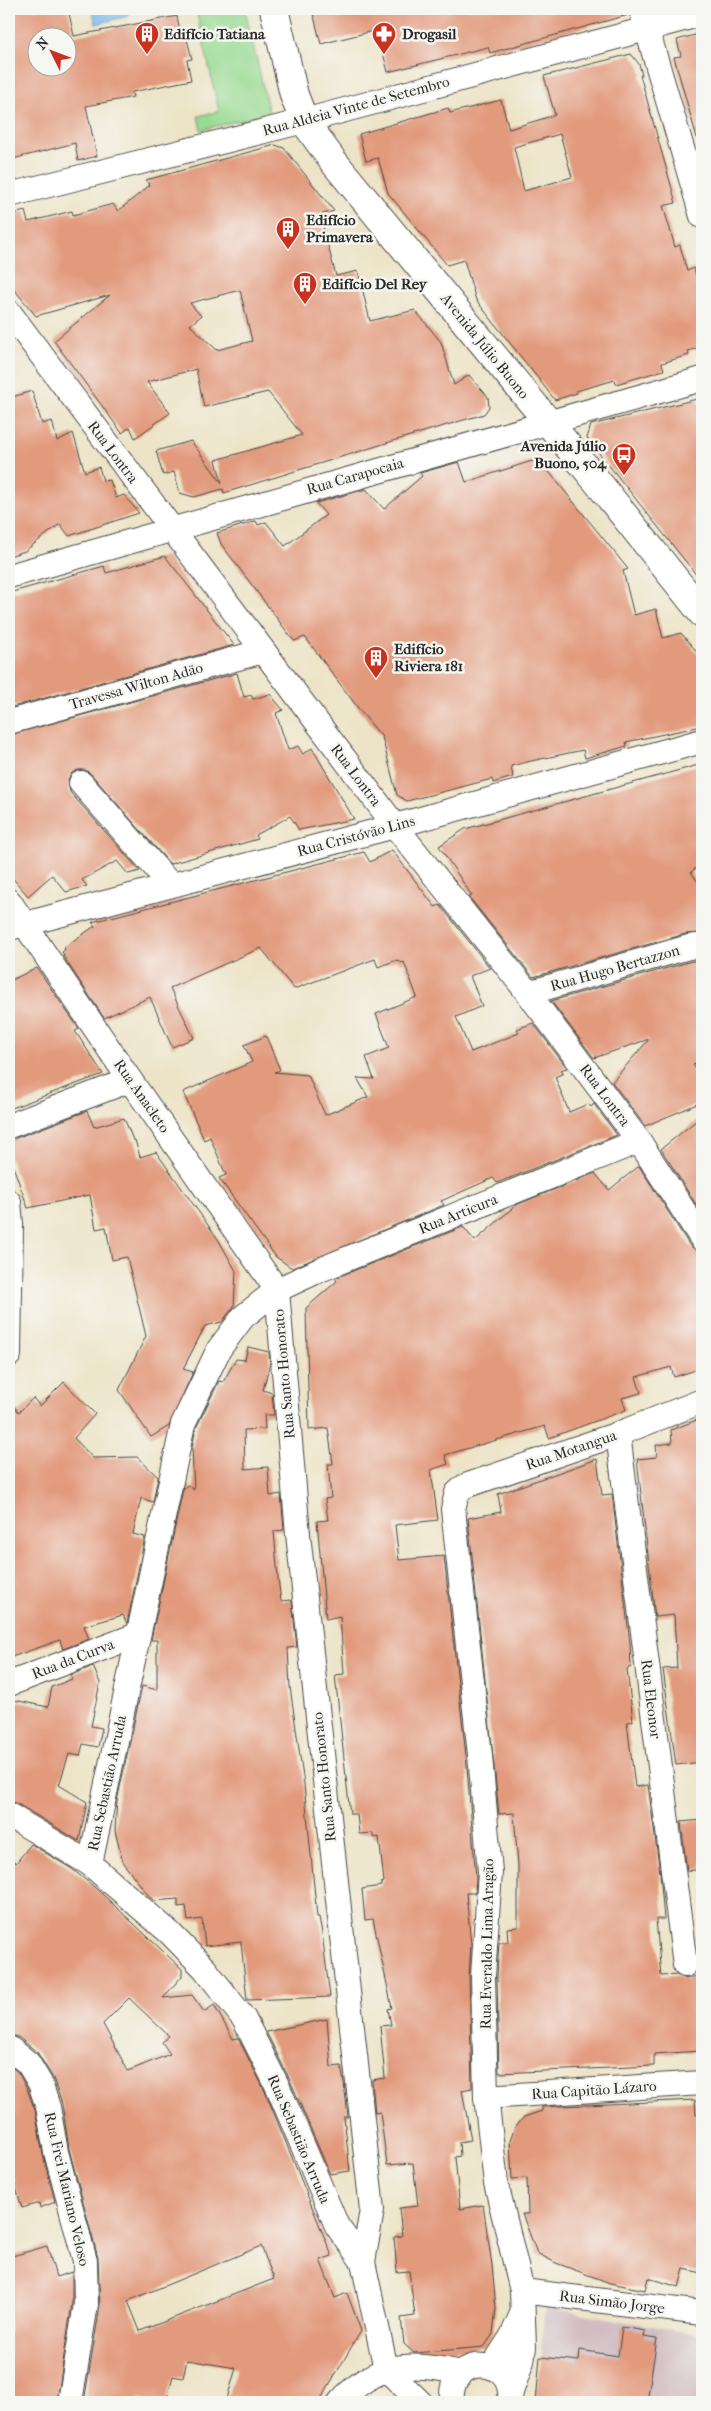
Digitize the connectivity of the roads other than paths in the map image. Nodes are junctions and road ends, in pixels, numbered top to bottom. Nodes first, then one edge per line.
1 (274, 9) edge
2 (702, 14) edge
3 (644, 19) edge
4 (304, 121) junction
5 (9, 195) edge
6 (702, 216) edge
7 (9, 312) edge
8 (702, 379) edge
9 (548, 422) junction
10 (170, 528) junction
11 (9, 576) edge
12 (702, 613) edge
13 (263, 651) junction
14 (9, 722) edge
15 (702, 741) edge
16 (81, 783) dead end
17 (395, 826) junction
18 (170, 884) junction
19 (9, 900) edge
20 (17, 926) edge
21 (702, 948) edge
22 (528, 993) junction
23 (130, 1080) junction
24 (9, 1126) edge
25 (639, 1141) junction
26 (9, 1202) edge
27 (702, 1239) edge
28 (277, 1290) junction
29 (9, 1354) edge
30 (702, 1401) edge
31 (618, 1434) junction
32 (452, 1510) joint
33 (137, 1634) junction
34 (9, 1684) edge
35 (9, 1815) edge
36 (90, 1864) junction
37 (685, 1965) dead end
38 (9, 2048) edge
39 (702, 2083) edge
40 (486, 2097) junction
41 (364, 2262) junction
42 (522, 2291) junction
43 (702, 2312) edge
44 (521, 2316) junction
45 (492, 2367) junction
46 (386, 2368) junction
47 (461, 2373) junction
48 (511, 2397) edge
49 (70, 2402) edge
50 (340, 2402) edge
51 (420, 2402) edge
52 (452, 2402) edge

1 - 4 main road, Avenida Júlio Buono
2 - 3 street, Rua Aldeia Vinte de Setembro
3 - 4 street, Rua Aldeia Vinte de Setembro
3 - 6 street
4 - 5 street, Rua Aldeia Vinte de Setembro
4 - 9 main road, Avenida Júlio Buono
7 - 10 street, Rua Lontra
8 - 9 street, Rua Carapocaia
9 - 10 street, Rua Carapocaia
9 - 12 main road, Avenida Júlio Buono
10 - 11 street, Rua Carapocaia
10 - 13 street, Rua Lontra
13 - 14 street, Travessa Wilton Adão
13 - 17 street, Rua Lontra
15 - 17 street, Rua Cristóvão Lins
16 - 18 street
17 - 18 street, Rua Cristóvão Lins
17 - 22 street, Rua Lontra
18 - 20 street, Rua Cristóvão Lins
19 - 20 street, Rua Anacleto
20 - 23 street, Rua Anacleto
21 - 22 street, Rua Hugo Bertazzon
22 - 25 street, Rua Lontra
23 - 24 street
23 - 28 street, Rua Anacleto
25 - 27 street, Rua Lontra
25 - 28 street, Rua Articura
26 - 29 street
28 - 33 street, Rua Sebastião Arruda
28 - 41 street, Rua Santo Honorato
30 - 31 street, Rua Motangua
31 - 32 street, Rua Motangua
31 - 37 street, Rua Eleonor
32 - 40 street, Rua Everaldo Lima Aragão
33 - 34 street, Rua da Curva
33 - 36 street, Rua Sebastião Arruda
35 - 36 street
36 - 41 street, Rua Sebastião Arruda
38 - 49 street, Rua Frei Mariano Veloso
39 - 40 street, Rua Capitão Lázaro
40 - 42 street, Rua Everaldo Lima Aragão
41 - 46 street, Rua Sebastião Arruda
42 - 43 street, Rua Simão Jorge
42 - 44 street, Rua Everaldo Lima Aragão
44 - 45 street, Rua Everaldo Lima Aragão
44 - 48 street, Rua Everaldo Lima Aragão
45 - 47 street
45 - 48 street
46 - 47 street
46 - 50 street
46 - 51 street
47 - 52 street

